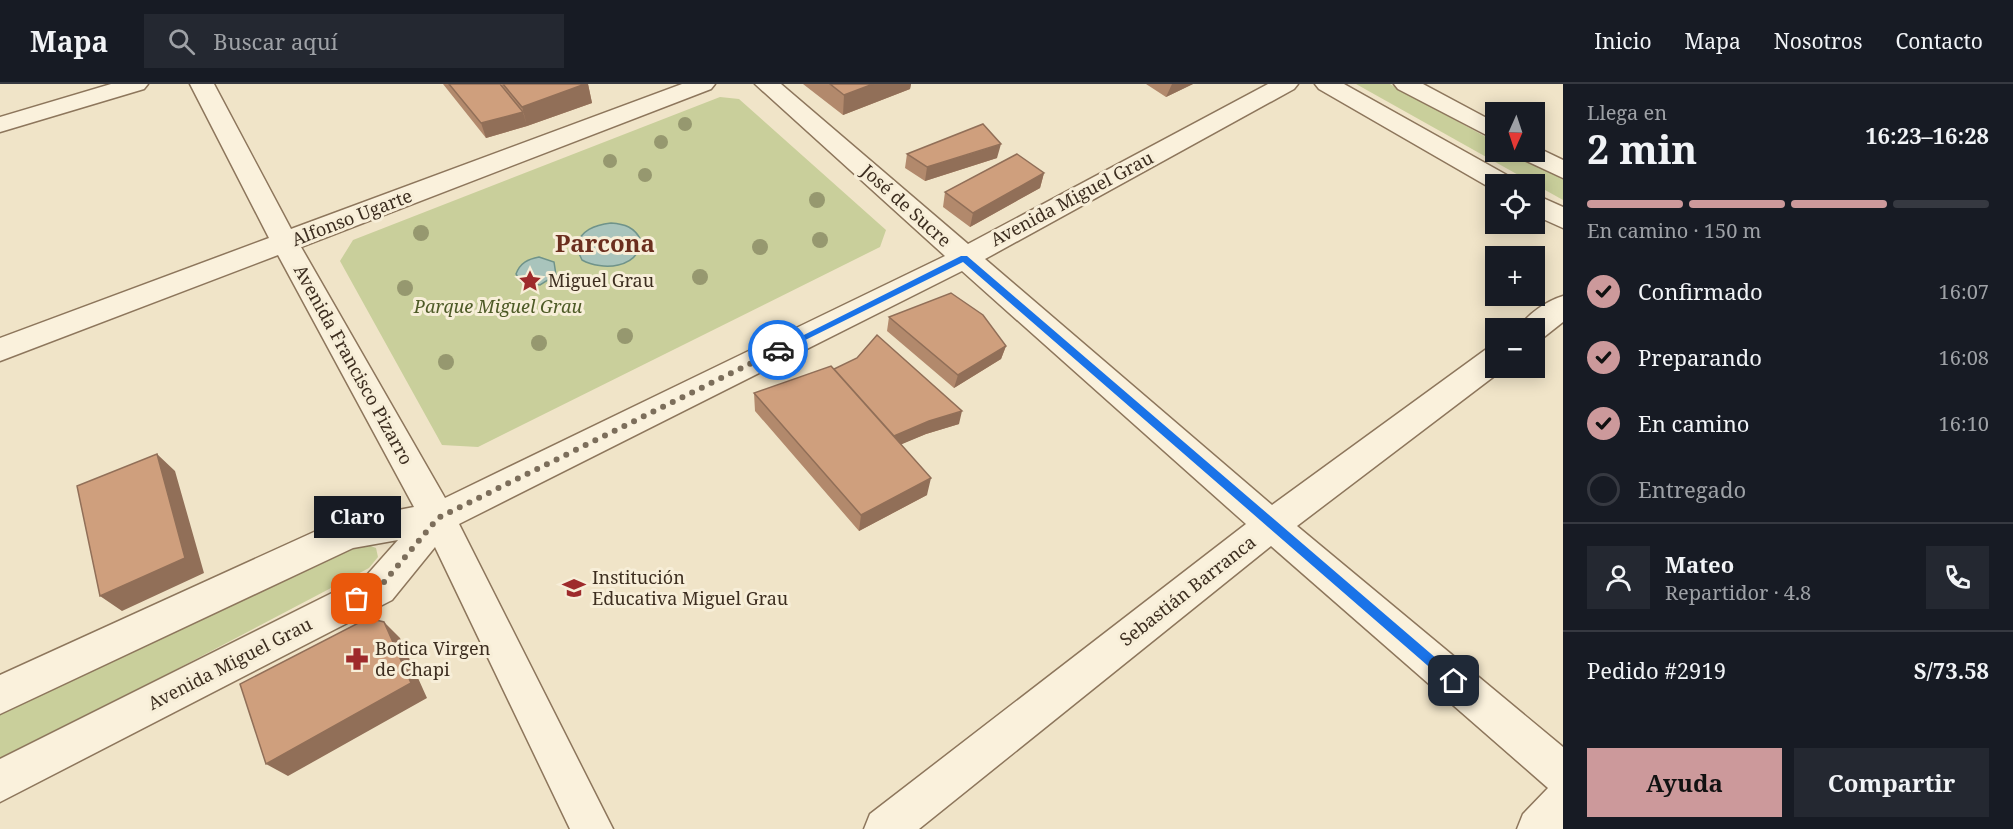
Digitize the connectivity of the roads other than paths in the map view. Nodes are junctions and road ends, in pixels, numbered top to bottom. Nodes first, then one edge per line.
1 (136, 84) edge
2 (202, 84) edge
3 (702, 84) edge
4 (767, 84) edge
5 (1286, 84) edge
6 (1328, 84) edge
7 (1406, 84) edge
8 (0, 125) edge
9 (1485, 127) edge
10 (1545, 160) edge
11 (1563, 170) edge
12 (1486, 174) edge
13 (1545, 209) edge
14 (1563, 219) edge
15 (285, 243) junction
16 (964, 258) junction
17 (1563, 307) edge
18 (1545, 320) edge
19 (0, 350) edge
20 (1485, 366) edge
21 (438, 518) junction
22 (1271, 525) junction
23 (0, 695) edge
24 (1563, 774) edge
25 (0, 781) edge
26 (1563, 803) edge
27 (592, 829) edge
28 (885, 829) edge
29 (1538, 829) edge

1 - 8 street
2 - 15 street, Avenida Francisco Pizarro
3 - 15 street, Alfonso Ugarte
4 - 16 street, José de Sucre
5 - 16 street, Avenida Miguel Grau
6 - 12 street
7 - 9 street
10 - 11 street
13 - 14 street
15 - 19 street, Alfonso Ugarte
15 - 21 street, Avenida Francisco Pizarro
16 - 21 street, Avenida Miguel Grau
16 - 22 street, José de Sucre
17 - 18 street
20 - 22 street, Sebastián Barranca
21 - 23 street, Avenida Miguel Grau
21 - 25 street, Avenida Miguel Grau
21 - 27 street, Avenida Francisco Pizarro
22 - 24 street, José de Sucre
22 - 28 street, Sebastián Barranca
26 - 29 street

